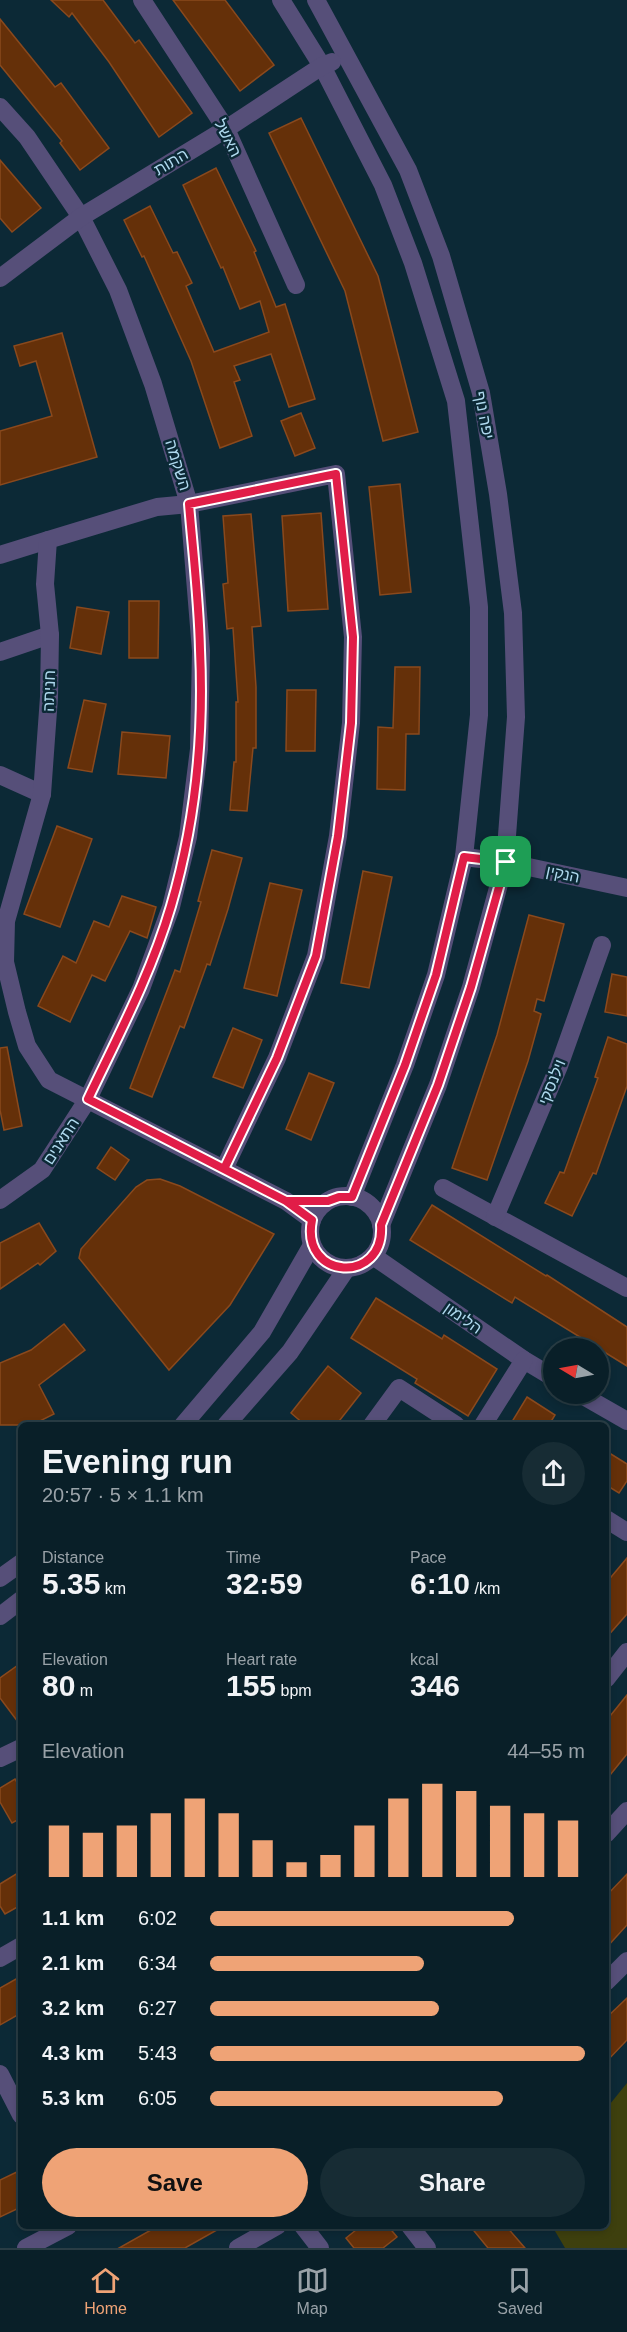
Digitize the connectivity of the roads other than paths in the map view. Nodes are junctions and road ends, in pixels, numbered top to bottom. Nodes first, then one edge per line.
1 (142, 0) edge
2 (281, 0) edge
3 (316, 0) edge
4 (347, 56) junction
5 (322, 66) junction
6 (0, 107) edge
7 (226, 129) junction
8 (81, 217) junction
9 (0, 278) edge
10 (296, 285) dead end
11 (189, 504) junction
12 (48, 540) junction
13 (0, 555) edge
14 (50, 635) junction
15 (0, 652) edge
16 (0, 775) edge
17 (42, 794) junction
18 (464, 857) junction
19 (506, 862) junction
20 (627, 888) edge
21 (602, 945) dead end
22 (88, 1099) junction
23 (224, 1169) junction
24 (443, 1188) dead end
25 (352, 1197) junction
26 (0, 1200) edge
27 (286, 1201) junction
28 (328, 1201) junction
29 (495, 1217) junction
30 (312, 1220) junction
31 (381, 1225) junction
32 (312, 1245) junction
33 (373, 1256) junction
34 (347, 1268) junction
35 (627, 1288) edge
36 (524, 1360) junction
37 (543, 1371) edge
38 (597, 1404) edge
39 (627, 1421) edge
40 (186, 1422) edge
41 (229, 1422) edge
42 (374, 1422) edge
43 (451, 1422) edge
44 (485, 1422) edge
45 (609, 1521) edge
46 (627, 1532) edge
47 (18, 1565) edge
48 (0, 1578) edge
49 (18, 1602) edge
50 (0, 1616) edge
51 (627, 1652) edge
52 (609, 1675) edge
53 (18, 1749) edge
54 (0, 1758) edge
55 (627, 1811) edge
56 (609, 1831) edge
57 (18, 1948) edge
58 (0, 1958) edge
59 (627, 1961) edge
60 (609, 1979) edge
61 (0, 2074) edge
62 (18, 2109) edge
63 (62, 2229) edge
64 (272, 2229) edge
65 (305, 2229) edge
66 (412, 2229) edge
67 (26, 2248) edge
68 (238, 2248) edge
69 (320, 2248) edge
70 (427, 2248) edge

1 - 7 street, האשל
2 - 5 street, יפה נוף
3 - 4 street, יפה נוף
4 - 5 street, התות
4 - 19 street, יפה נוף
5 - 7 street, התות
5 - 18 street, יפה נוף
6 - 8 street, השקמה
7 - 8 street, התות
7 - 10 street, האשל
8 - 9 street, התות
8 - 11 street, השקמה
11 - 12 street
11 - 22 street, השקמה
11 - 23 street
12 - 13 street
12 - 14 street, חניתה
14 - 15 street
14 - 17 street, חניתה
16 - 17 street
17 - 22 street, חניתה
18 - 19 street, הנקין
18 - 25 street, יפה נוף
19 - 20 street, הנקין
19 - 31 street, יפה נוף
21 - 29 street, וילנסקי
22 - 23 street, חניתה
22 - 26 street, התאנים
23 - 27 street, חניתה
24 - 29 street
25 - 28 street
25 - 31 street
27 - 28 street
27 - 30 street, חניתה
28 - 30 street
29 - 35 street
30 - 32 street
31 - 33 street
32 - 34 street
32 - 40 street
33 - 34 street
33 - 36 street, הלימון
34 - 41 street
36 - 37 street, הלימון
36 - 44 street
38 - 39 street
42 - 43 street
45 - 46 street
47 - 48 street
49 - 50 street
51 - 52 street
53 - 54 street
55 - 56 street
57 - 58 street
59 - 60 street
61 - 62 street
63 - 67 street
64 - 68 street
65 - 69 street
66 - 70 street

